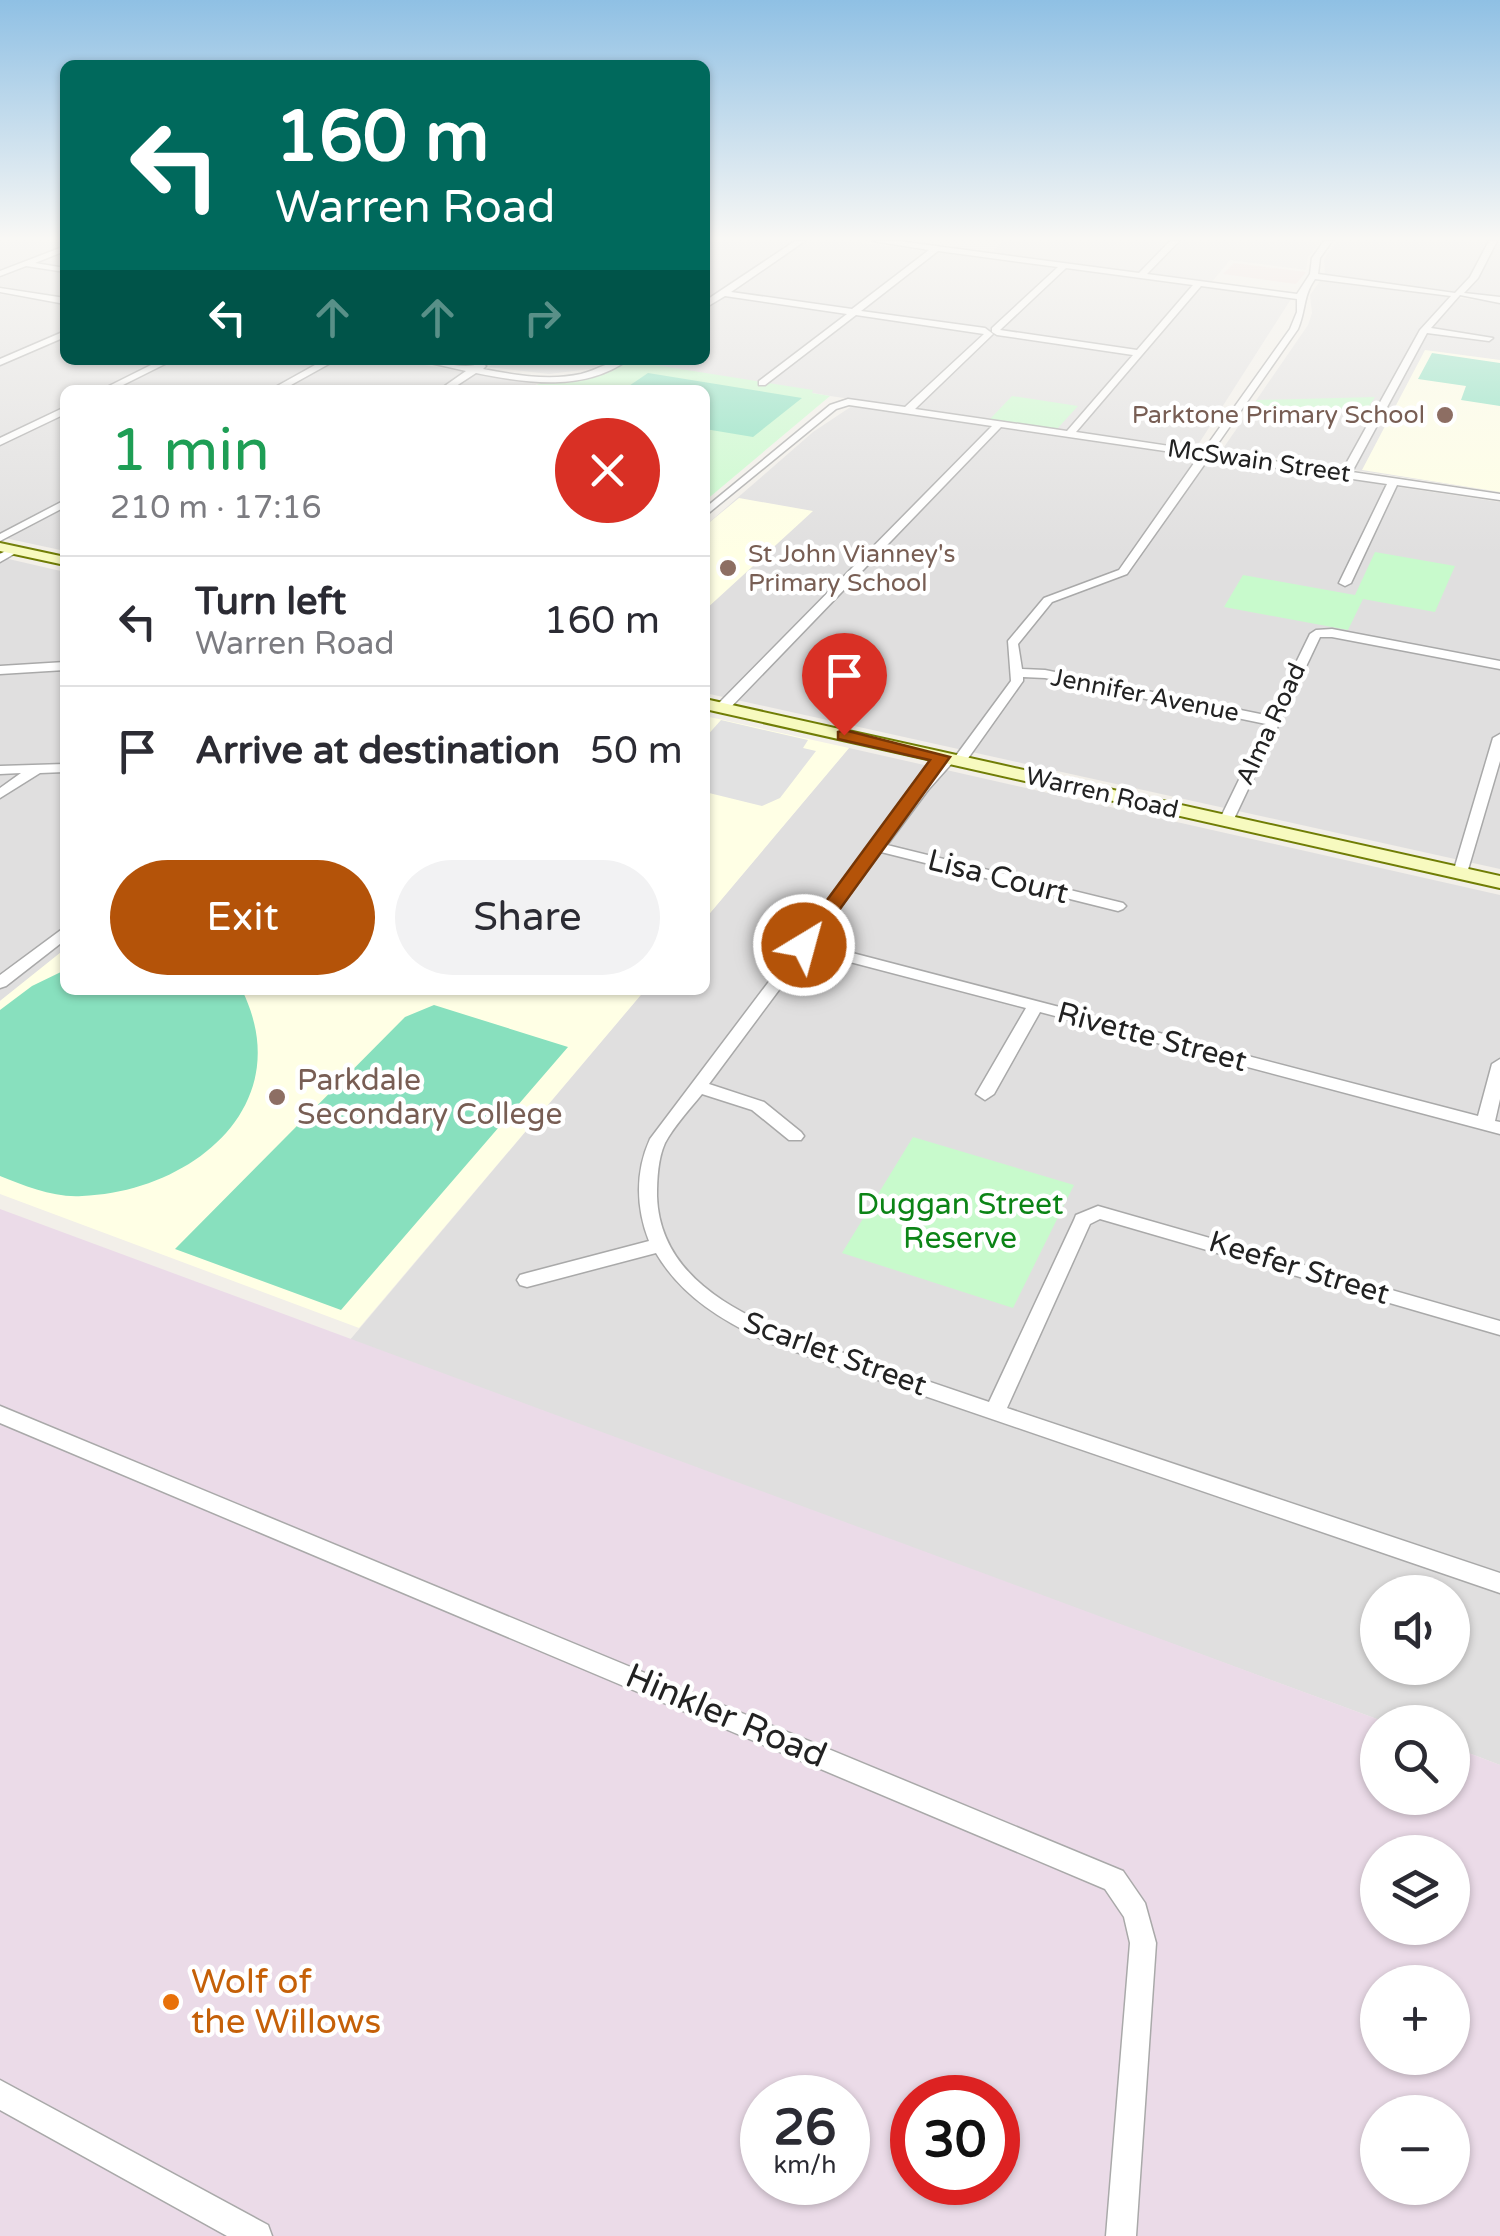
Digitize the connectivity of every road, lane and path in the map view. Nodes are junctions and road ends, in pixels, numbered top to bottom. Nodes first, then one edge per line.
1 (39, 345) edge
2 (811, 345) edge
3 (977, 345) edge
4 (1084, 345) edge
5 (1144, 345) edge
6 (1282, 345) edge
7 (1416, 345) edge
8 (1137, 353) junction
9 (0, 362) edge
10 (158, 365) edge
11 (322, 365) edge
12 (480, 365) edge
13 (615, 365) edge
14 (762, 383) dead end
15 (116, 385) edge
16 (284, 385) edge
17 (452, 385) edge
18 (906, 411) junction
19 (60, 412) edge
20 (998, 425) junction
21 (1068, 436) junction
22 (0, 442) edge
23 (1205, 454) junction
24 (1346, 473) junction
25 (1394, 480) junction
26 (1500, 497) edge
27 (60, 506) edge
28 (710, 510) edge
29 (0, 538) edge
30 (7, 549) edge
31 (0, 558) edge
32 (60, 561) edge
33 (1346, 583) dead end
34 (1500, 665) edge
35 (60, 666) edge
36 (0, 670) edge
37 (1018, 673) junction
38 (714, 706) edge
39 (1273, 720) junction
40 (1500, 738) edge
41 (950, 759) junction
42 (38, 768) junction
43 (60, 768) edge
44 (0, 770) edge
45 (0, 794) edge
46 (1226, 820) junction
47 (878, 848) junction
48 (1460, 873) junction
49 (1500, 882) edge
50 (1118, 906) dead end
51 (60, 936) edge
52 (804, 945) junction
53 (0, 982) edge
54 (1034, 1006) junction
55 (1500, 1064) edge
56 (696, 1086) junction
57 (984, 1094) dead end
58 (1492, 1126) edge
59 (795, 1136) dead end
60 (660, 1245) junction
61 (528, 1280) dead end
62 (1500, 1328) edge
63 (995, 1411) junction
64 (0, 1414) edge
65 (1500, 1583) edge
66 (0, 2094) edge
67 (257, 2236) edge
68 (1122, 2236) edge

1 - 9 street
2 - 14 street
3 - 18 street
4 - 8 street
5 - 8 street
6 - 23 street
7 - 24 street
8 - 21 street
10 - 15 street
11 - 16 street
12 - 13 street
12 - 17 street
18 - 20 street, McSwain Street
18 - 28 street, McSwain Street
19 - 22 street
20 - 21 street, McSwain Street
20 - 38 street
21 - 23 street, McSwain Street
23 - 24 street, McSwain Street
23 - 37 street
24 - 25 street, McSwain Street
25 - 26 street, McSwain Street
25 - 33 street
27 - 29 street
30 - 31 street
30 - 32 street
34 - 39 street, Alma Road
35 - 36 street
37 - 39 street, Jennifer Avenue
37 - 41 street, Scarlet Street
38 - 41 street, Warren Road
39 - 46 street, Alma Road
40 - 48 street
41 - 46 street, Warren Road
41 - 47 street, Scarlet Street
42 - 43 street
42 - 44 street
42 - 45 street
46 - 48 street, Warren Road
47 - 50 street, Lisa Court
47 - 52 street, Scarlet Street
48 - 49 street, Warren Road
51 - 53 street
52 - 54 street, Rivette Street
52 - 56 street, Scarlet Street
54 - 57 street
54 - 58 street, Rivette Street
55 - 58 street
56 - 59 street
56 - 60 street, Scarlet Street
60 - 61 street
60 - 63 street, Scarlet Street
62 - 63 street, Keefer Street
63 - 65 street, Scarlet Street
64 - 68 street, Hinkler Road
66 - 67 street

